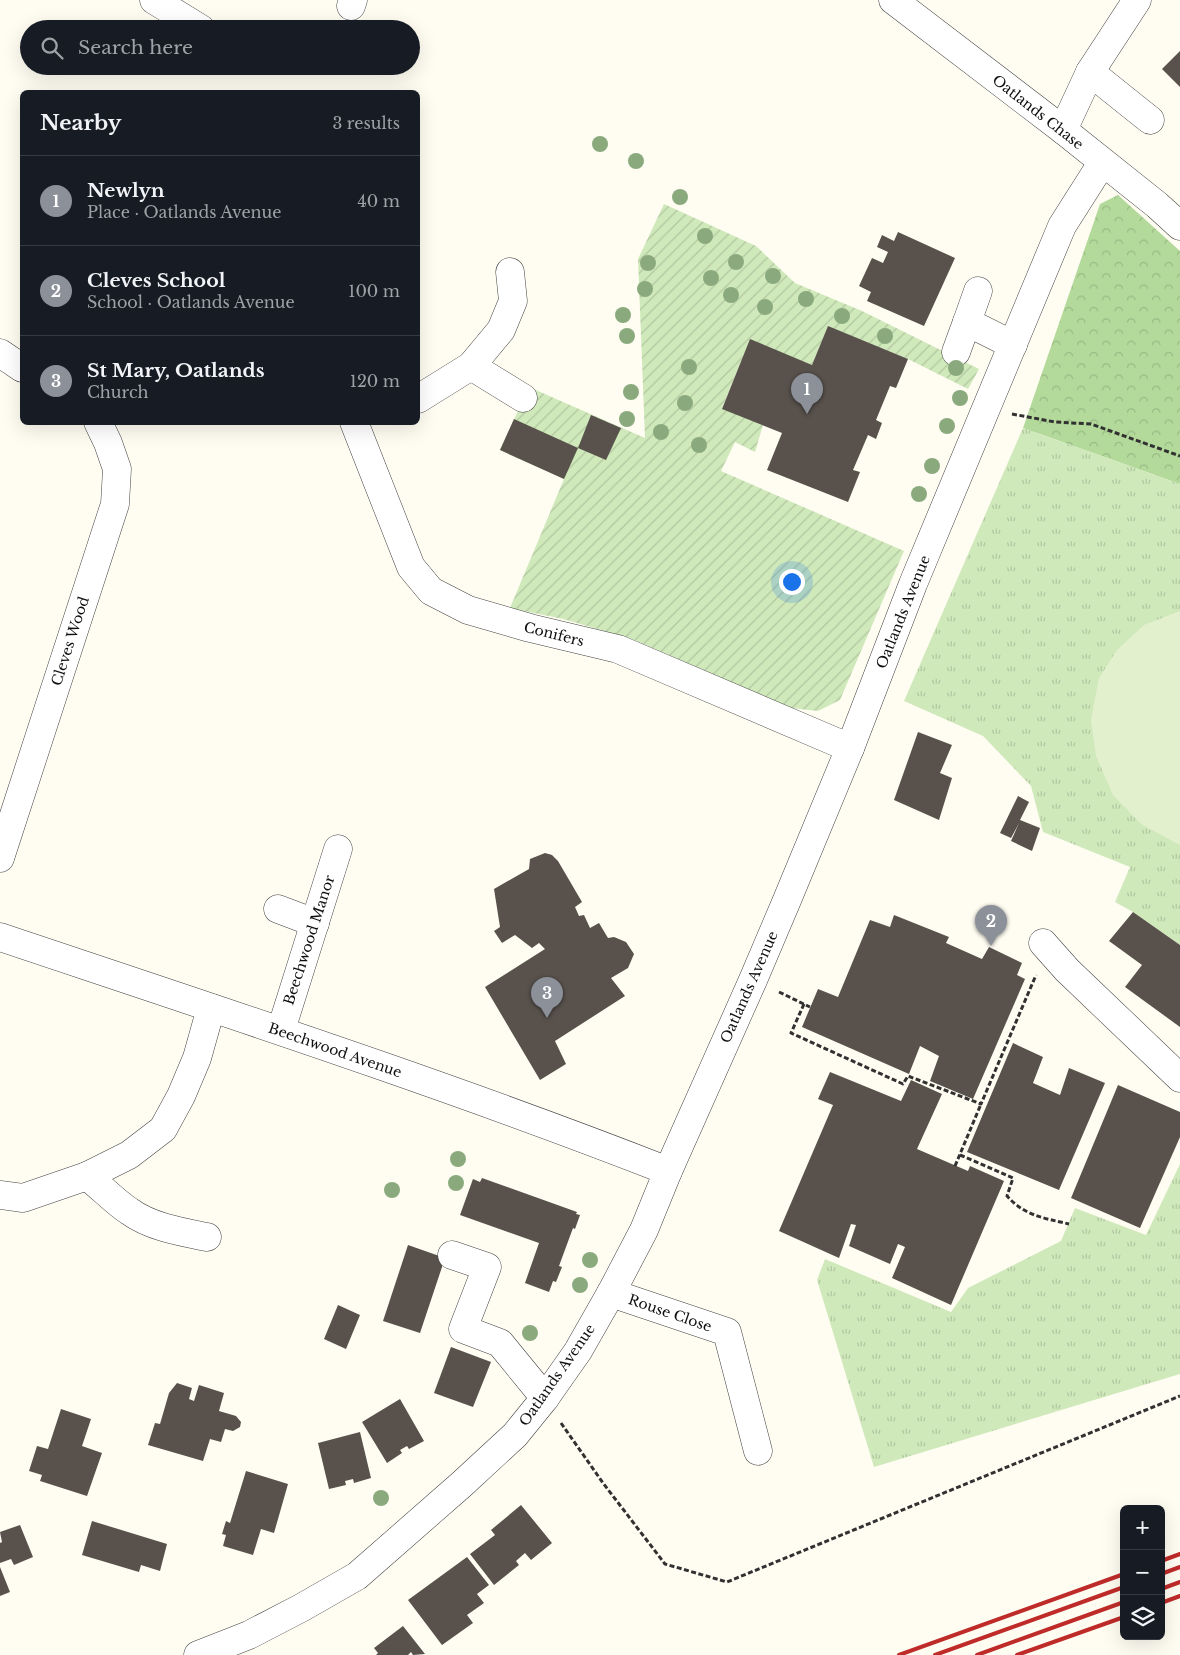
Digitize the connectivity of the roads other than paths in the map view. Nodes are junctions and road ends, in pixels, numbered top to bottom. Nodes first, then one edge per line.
1 (154, 0) edge
2 (893, 0) edge
3 (1137, 0) edge
4 (186, 20) edge
5 (1090, 72) junction
6 (1150, 120) dead end
7 (1063, 130) junction
8 (1102, 163) junction
9 (1180, 226) edge
10 (510, 272) dead end
11 (978, 291) dead end
12 (968, 322) junction
13 (1013, 345) junction
14 (956, 352) dead end
15 (0, 353) edge
16 (471, 366) junction
17 (20, 367) edge
18 (420, 398) edge
19 (523, 398) dead end
20 (99, 425) edge
21 (364, 426) edge
22 (850, 748) junction
23 (338, 849) dead end
24 (0, 858) edge
25 (278, 909) dead end
26 (315, 923) junction
27 (0, 937) edge
28 (1045, 946) road end
29 (211, 1008) junction
30 (281, 1030) junction
31 (1180, 1078) edge
32 (668, 1170) junction
33 (87, 1176) junction
34 (0, 1195) edge
35 (208, 1236) dead end
36 (452, 1255) dead end
37 (611, 1293) junction
38 (545, 1398) junction
39 (758, 1451) dead end
40 (198, 1655) edge

1 - 4 street
2 - 7 street, Oatlands Chase
3 - 5 street
5 - 6 street
5 - 7 street
7 - 8 street, Oatlands Chase
8 - 9 street, Oatlands Chase
8 - 13 street, Oatlands Avenue
10 - 16 street
11 - 12 street
12 - 13 street
12 - 14 street
13 - 22 street, Oatlands Avenue
15 - 17 street
16 - 18 street
16 - 19 street
20 - 24 street, Cleves Wood
21 - 22 street, Conifers
22 - 32 street, Oatlands Avenue
23 - 26 street, Beechwood Manor
25 - 26 street
26 - 30 street, Beechwood Manor
27 - 29 street, Beechwood Avenue
28 - 31 street
29 - 30 street, Beechwood Avenue
29 - 33 street
30 - 32 street, Beechwood Avenue
32 - 37 street, Oatlands Avenue
33 - 34 street
33 - 35 street
36 - 38 street
37 - 38 street, Oatlands Avenue
37 - 39 street, Rouse Close
38 - 40 street, Oatlands Avenue

